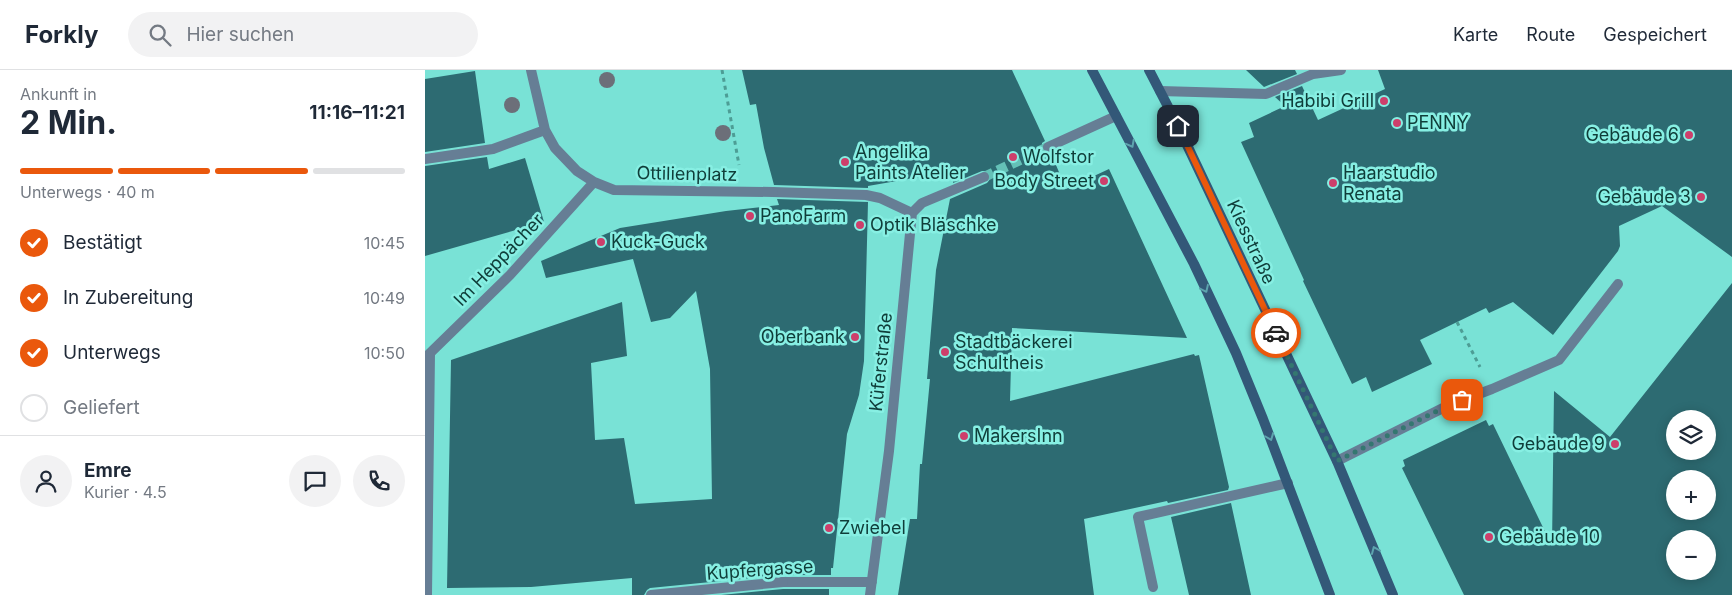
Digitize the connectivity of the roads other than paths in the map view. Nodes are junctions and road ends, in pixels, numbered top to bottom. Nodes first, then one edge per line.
1 (531, 70) edge
2 (1092, 70) edge
3 (1149, 70) edge
4 (1341, 70) edge
5 (1160, 91) junction
6 (1116, 116) junction
7 (545, 130) junction
8 (1048, 147) tunnel mouth
9 (425, 159) edge
10 (984, 177) tunnel mouth
11 (593, 182) junction
12 (912, 213) junction
13 (1618, 284) dead end
14 (427, 356) edge
15 (1337, 461) junction
16 (1288, 483) junction
17 (872, 582) junction
18 (1153, 587) dead end
19 (427, 595) edge
20 (651, 595) edge
21 (870, 595) edge
22 (1330, 595) edge
23 (1393, 595) edge

1 - 7 street, Ottilienplatz
2 - 6 main road
3 - 5 main road, Kiesstraße
4 - 5 street
5 - 15 main road, Kiesstraße
6 - 8 street
6 -> 16 main road
7 - 9 street
7 - 11 street, Ottilienplatz
10 - 12 street
11 - 12 street, Ottilienplatz
11 - 14 street, Im Heppächer
12 - 17 street, Küferstraße
13 - 15 street
14 - 19 street
23 -> 15 main road, Kiesstraße
16 - 18 street
16 - 22 main road
17 - 20 street, Kupfergasse
17 - 21 street, Küferstraße

